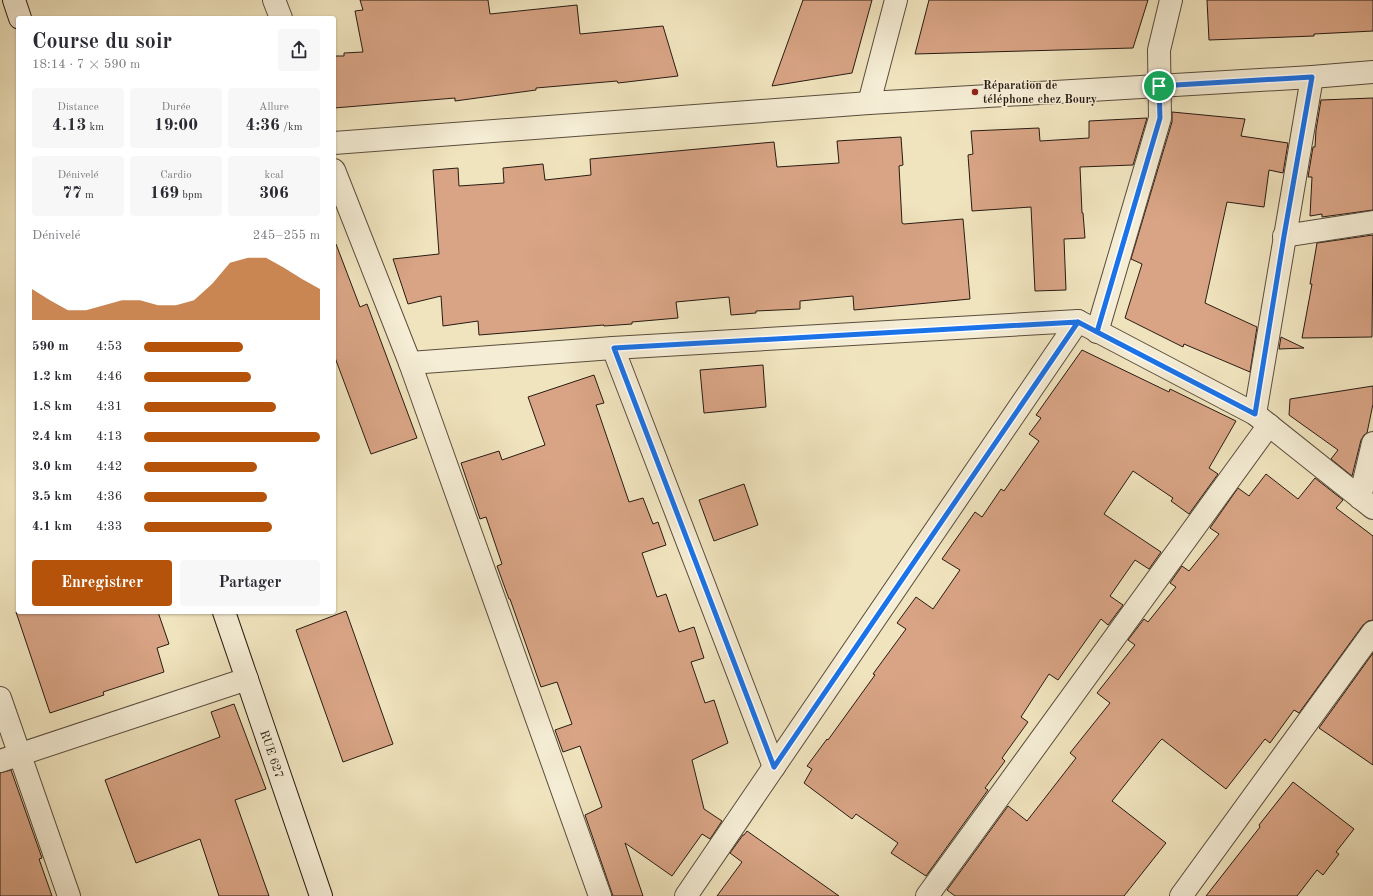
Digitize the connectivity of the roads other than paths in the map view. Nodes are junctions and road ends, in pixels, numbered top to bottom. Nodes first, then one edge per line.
1 (14, 0) edge
2 (274, 0) edge
3 (896, 0) edge
4 (1171, 0) edge
5 (19, 16) edge
6 (280, 16) edge
7 (1373, 72) edge
8 (1312, 77) junction
9 (1159, 86) junction
10 (869, 103) junction
11 (336, 143) edge
12 (336, 175) edge
13 (1373, 222) edge
14 (1284, 236) junction
15 (1078, 322) junction
16 (1097, 332) junction
17 (614, 348) junction
18 (410, 363) junction
19 (1262, 420) junction
20 (1373, 443) edge
21 (1367, 503) edge
22 (225, 614) edge
23 (1373, 632) edge
24 (247, 679) junction
25 (0, 698) edge
26 (10, 758) edge
27 (774, 767) junction
28 (69, 896) edge
29 (321, 896) edge
30 (600, 896) edge
31 (686, 896) edge
32 (927, 896) edge
33 (1181, 896) edge

1 - 5 street
2 - 6 street
3 - 10 street
4 - 9 street
7 - 8 street
8 - 9 street
8 - 14 street
9 - 10 street
9 - 16 street
10 - 11 street
12 - 18 street
13 - 14 street
14 - 19 street
15 - 16 street
15 - 17 street
15 - 27 street
16 - 19 street
17 - 18 street
17 - 27 street
18 - 30 street
19 - 21 street
19 - 32 street
20 - 21 street
22 - 24 street, RUE 627
23 - 33 street
24 - 26 street
24 - 29 street, RUE 627
25 - 26 street
26 - 28 street
27 - 31 street

